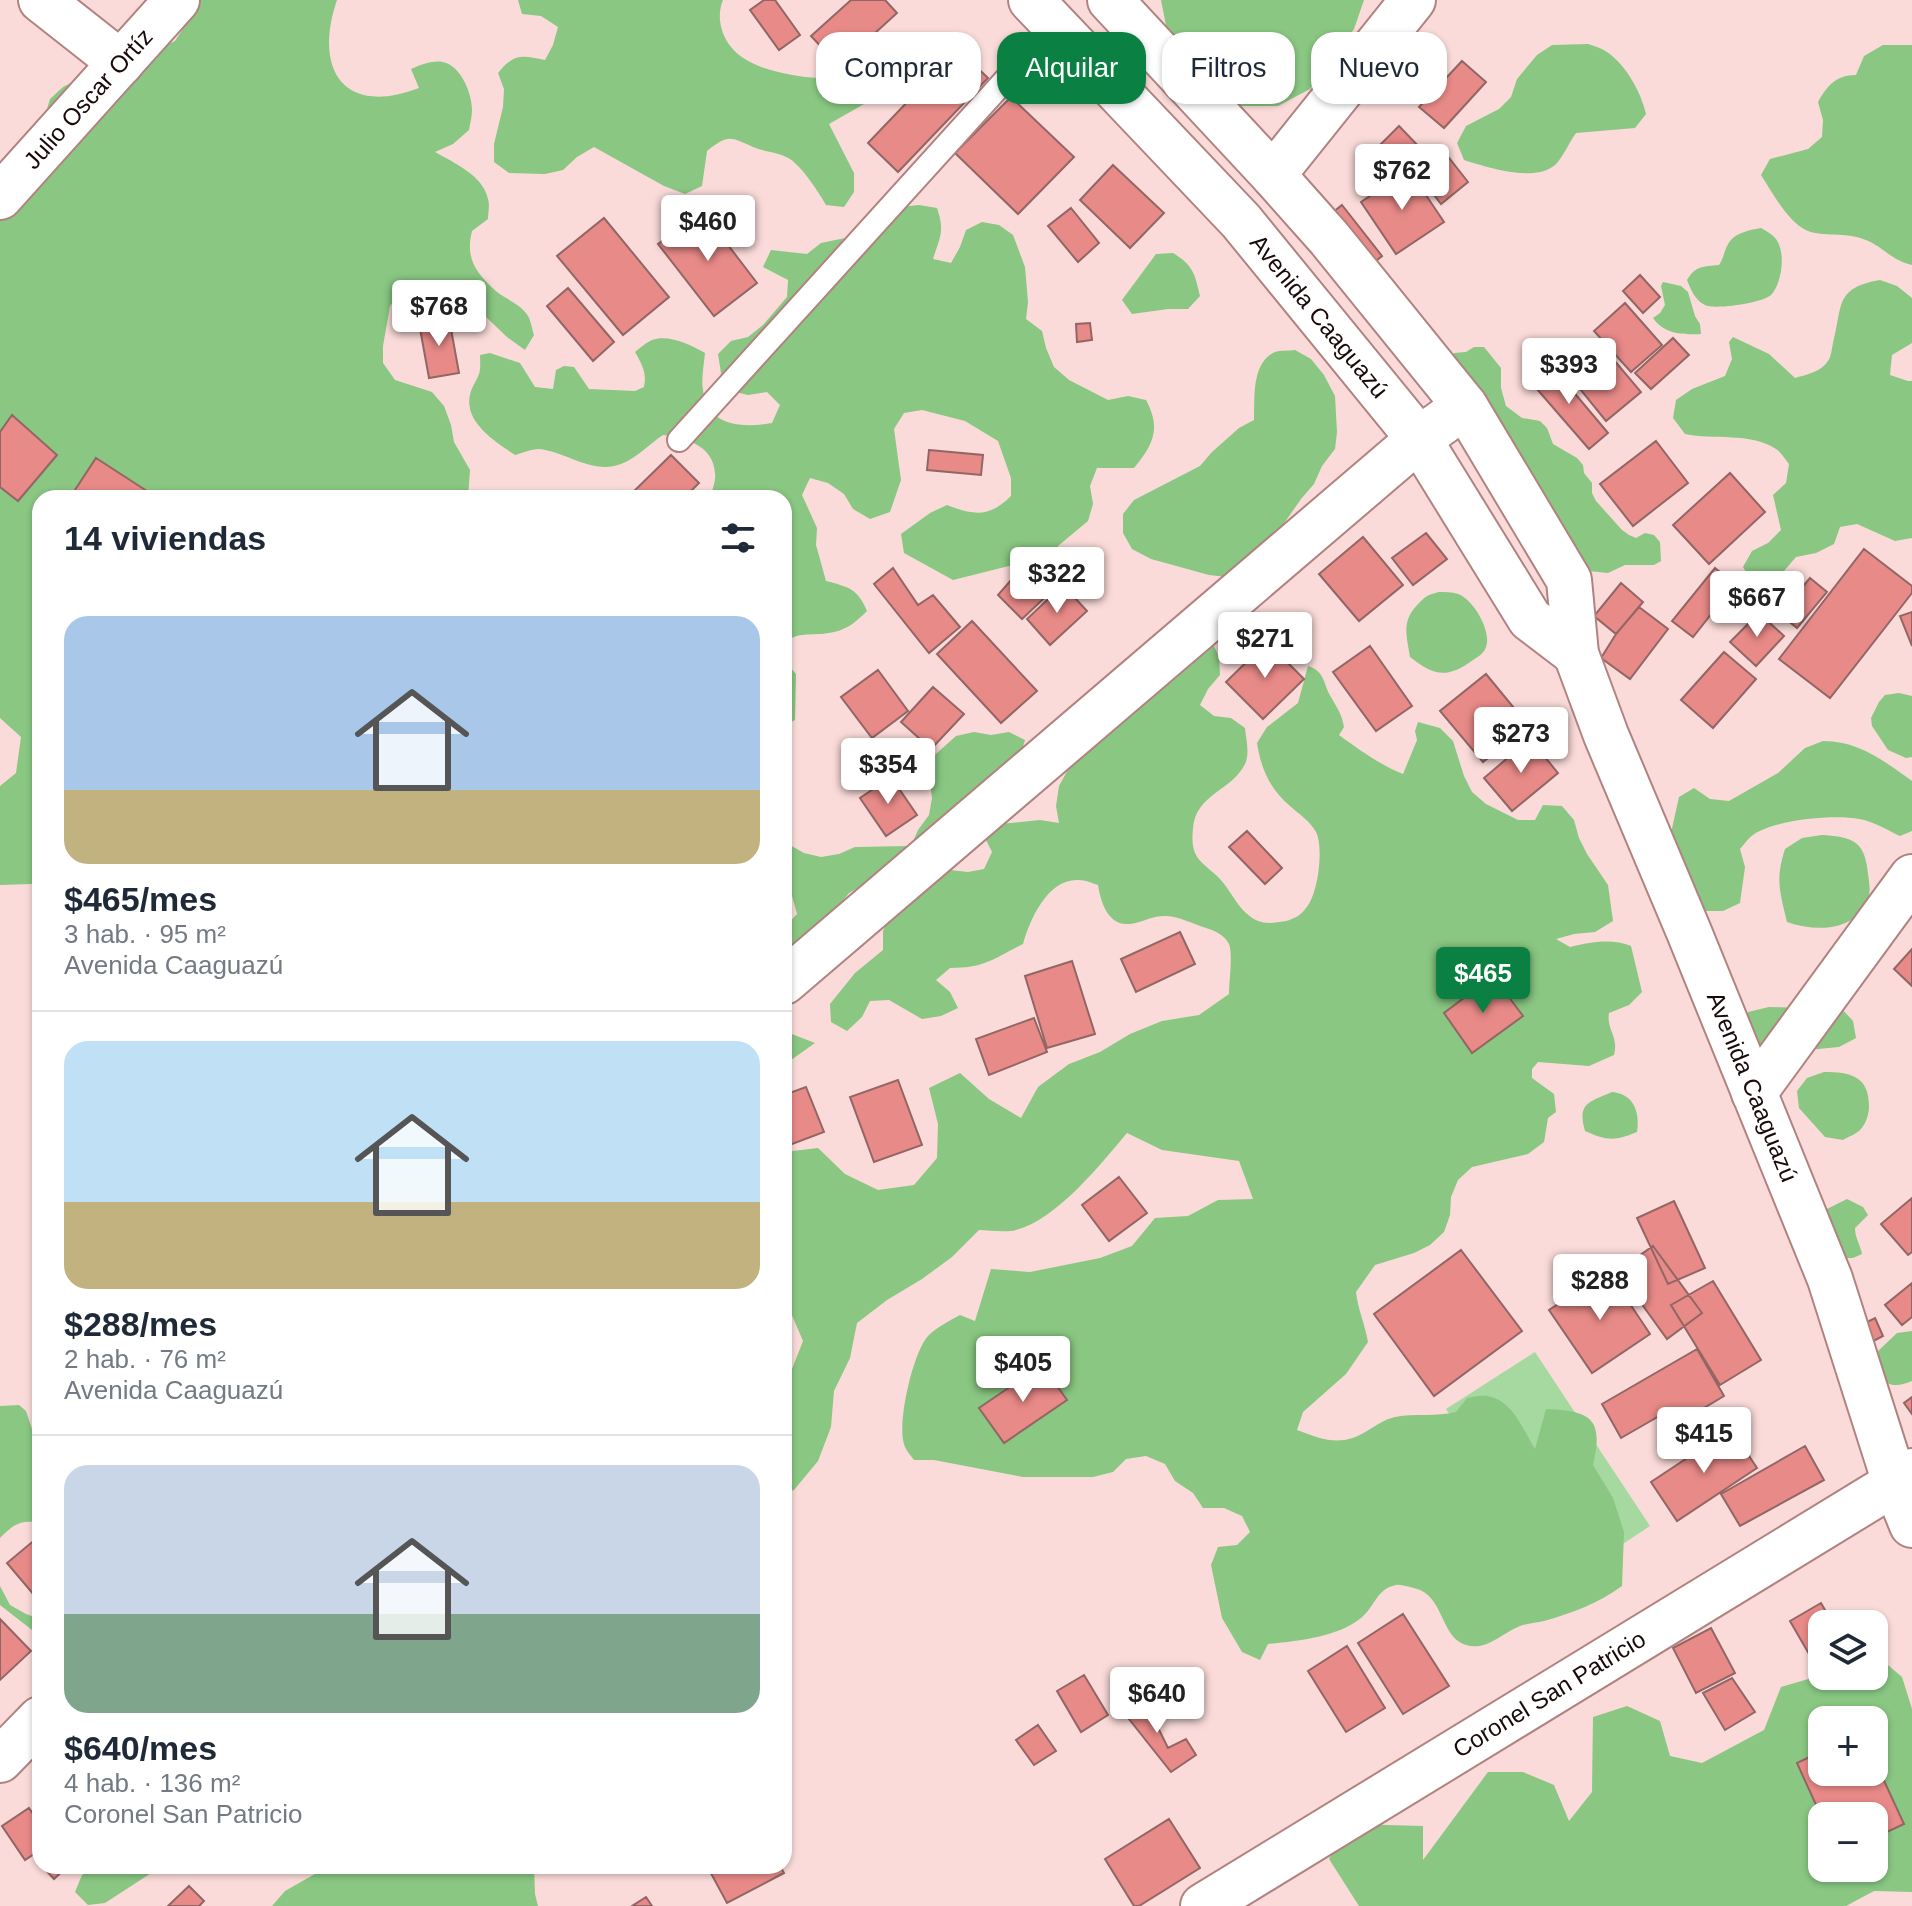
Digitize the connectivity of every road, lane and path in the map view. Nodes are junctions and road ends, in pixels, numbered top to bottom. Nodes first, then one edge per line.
1 (41, 0) edge
2 (177, 0) edge
3 (1110, 0) edge
4 (1413, 0) edge
5 (1043, 12) edge
6 (121, 63) junction
7 (1273, 175) junction
8 (0, 197) edge
9 (1465, 406) junction
10 (1419, 439) junction
11 (679, 440) dead end
12 (1576, 654) junction
13 (1912, 877) edge
14 (792, 975) edge
15 (1754, 1093) junction
16 (1903, 1477) edge
17 (1912, 1525) edge
18 (32, 1727) edge
19 (0, 1760) edge
20 (1203, 1906) edge

1 - 6 street
2 - 6 street, Julio Oscar Ortíz
3 - 7 street, Avenida Caaguazú
4 - 7 street
5 - 10 street, Avenida Caaguazú
5 - 11 lane
6 - 8 street, Julio Oscar Ortíz
7 - 9 street, Avenida Caaguazú
9 - 10 street
9 - 12 street, Avenida Caaguazú
10 - 12 street, Avenida Caaguazú
10 - 14 street
12 - 15 street, Avenida Caaguazú
13 - 15 street
15 - 16 street, Avenida Caaguazú
16 - 17 street, Avenida Caaguazú
16 - 20 street, Coronel San Patricio
18 - 19 street

